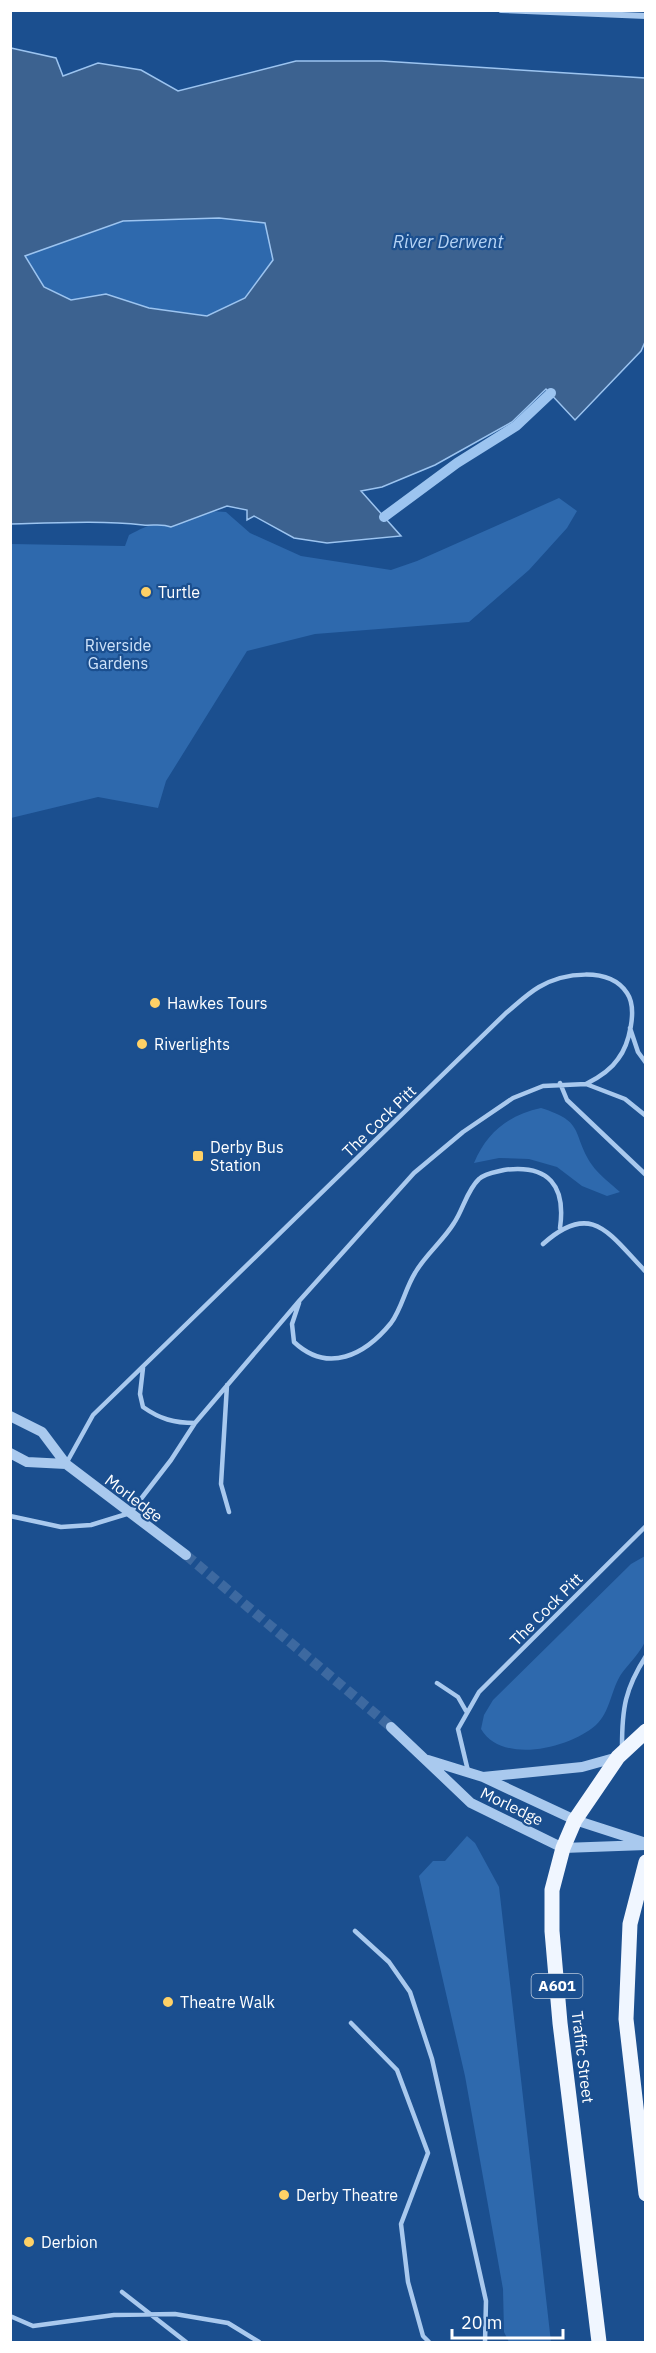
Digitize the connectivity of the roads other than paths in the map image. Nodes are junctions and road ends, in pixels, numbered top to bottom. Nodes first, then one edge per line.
1 (501, 10) edge
2 (645, 16) edge
3 (630, 1028) junction
4 (645, 1063) edge
5 (560, 1083) junction
6 (586, 1084) junction
7 (645, 1116) edge
8 (645, 1175) edge
9 (560, 1228) junction
10 (543, 1244) dead end
11 (645, 1272) edge
12 (300, 1300) junction
13 (143, 1368) junction
14 (227, 1385) junction
15 (10, 1416) edge
16 (195, 1423) junction
17 (10, 1453) edge
18 (66, 1464) junction
19 (229, 1512) dead end
20 (130, 1513) junction
21 (10, 1516) edge
22 (645, 1526) edge
23 (186, 1555) tunnel mouth
24 (645, 1656) edge
25 (437, 1683) dead end
26 (466, 1711) junction
27 (391, 1727) tunnel mouth
28 (645, 1731) edge
29 (620, 1755) junction
30 (428, 1760) junction
31 (468, 1772) junction
32 (483, 1778) junction
33 (575, 1820) junction
34 (645, 1844) edge
35 (563, 1848) junction
36 (645, 1862) edge
37 (355, 1931) dead end
38 (351, 2023) dead end
39 (645, 2194) edge
40 (122, 2292) dead end
41 (10, 2316) edge
42 (186, 2343) edge
43 (258, 2343) edge
44 (429, 2343) edge
45 (485, 2343) edge
46 (599, 2343) edge

1 - 2 street
3 - 4 lane, The Cock Pitt
3 - 6 lane, The Cock Pitt
3 - 13 lane, The Cock Pitt
5 - 6 lane
5 - 8 lane
5 - 12 lane
6 - 7 lane
9 - 10 lane
9 - 11 lane
9 - 12 lane
12 - 14 lane
13 - 16 lane
13 - 18 lane, The Cock Pitt
14 - 16 lane
14 - 19 lane
15 - 18 street, Morledge
16 - 20 lane
17 - 18 street
18 - 20 street, Morledge
20 - 21 lane
20 - 23 street, Morledge
22 - 26 lane, The Cock Pitt
24 - 29 lane
25 - 26 lane
26 - 31 lane, The Cock Pitt
27 - 30 street, Morledge
28 - 29 main road, Traffic Street / A601
29 - 32 street
29 - 33 main road, Traffic Street / A601
30 - 31 street, Morledge
30 - 35 street, Morledge
31 - 32 street, Morledge
32 - 33 street, Morledge
33 - 34 street, Morledge
33 - 35 main road, Traffic Street / A601
34 - 35 street
35 - 46 main road, Traffic Street / A601
36 - 39 main road
37 - 45 lane
38 - 44 lane
40 - 42 lane
41 - 43 lane

